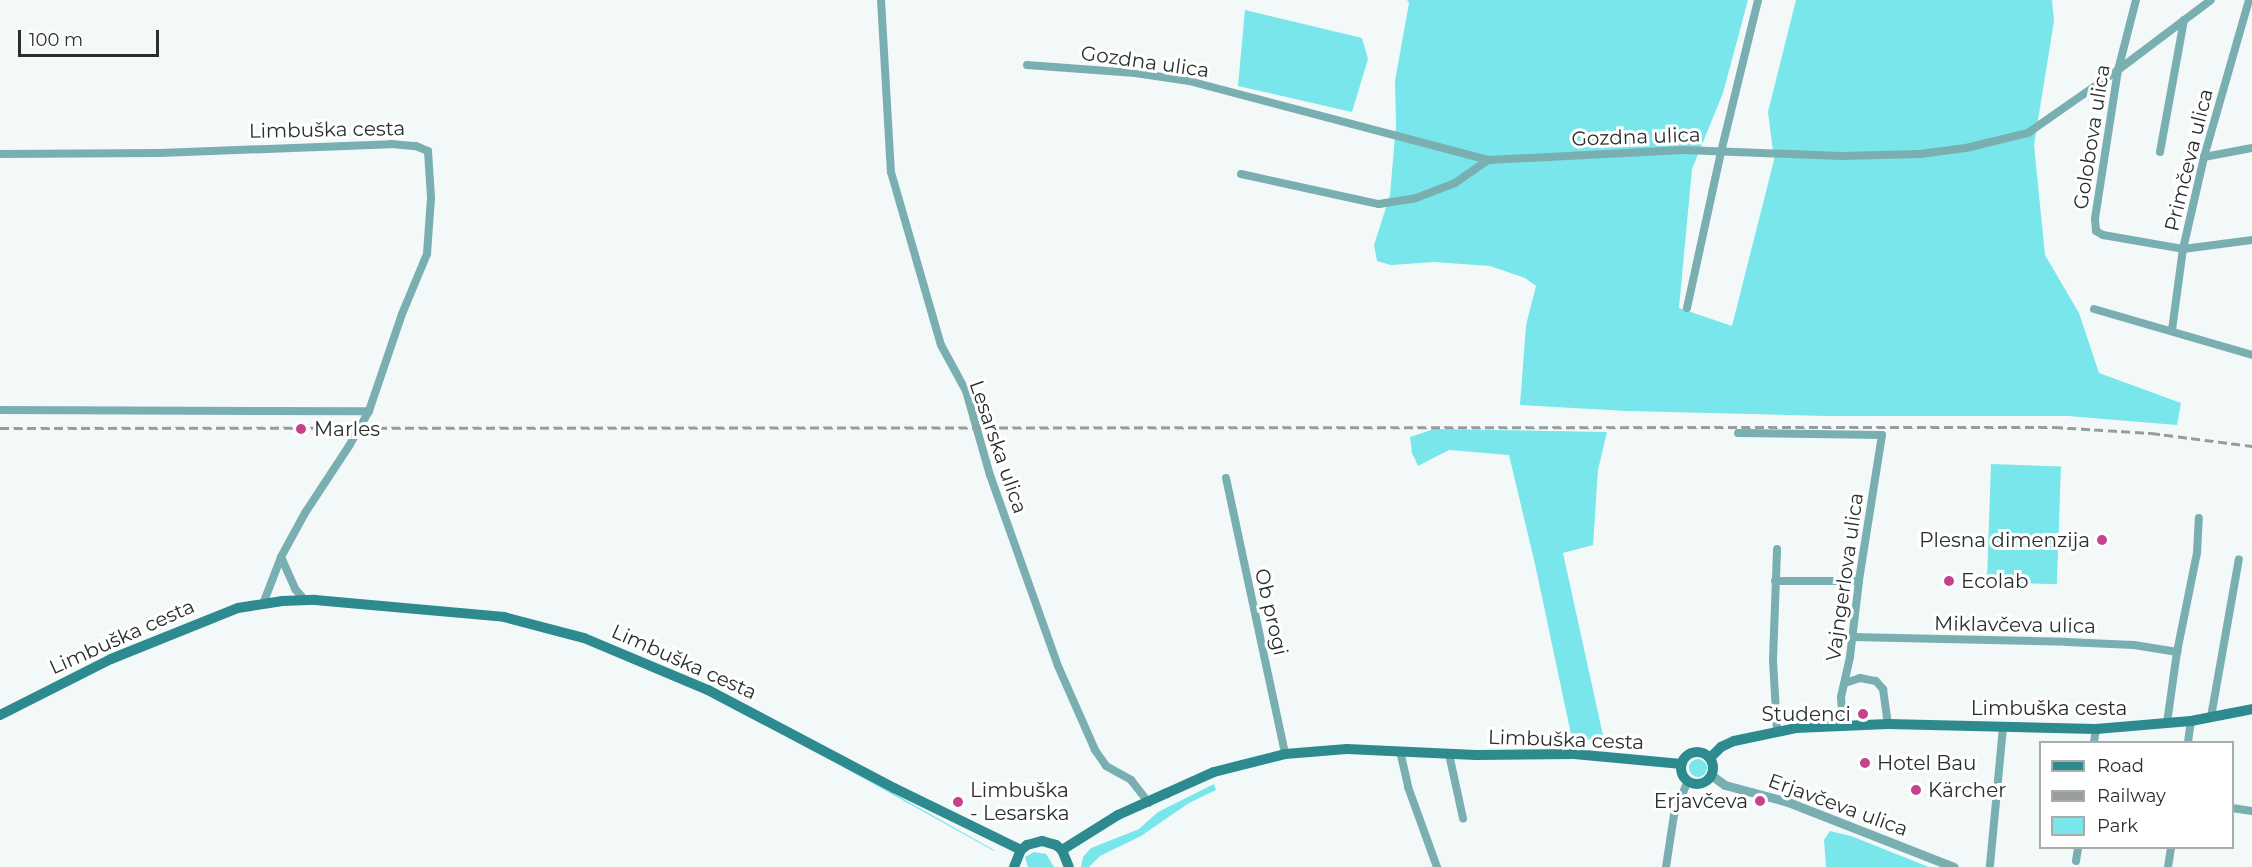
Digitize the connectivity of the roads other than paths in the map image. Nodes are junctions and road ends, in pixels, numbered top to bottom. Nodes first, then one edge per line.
1 (881, 0) edge
2 (1758, 0) edge
3 (2136, 0) edge
4 (2211, 0) edge
5 (2249, 0) edge
6 (2184, 20) junction
7 (1027, 65) dead end
8 (2118, 70) junction
9 (2252, 148) edge
10 (1721, 152) junction
11 (2160, 152) dead end
12 (0, 154) edge
13 (2204, 157) junction
14 (1488, 160) junction
15 (1241, 174) dead end
16 (2252, 240) edge
17 (2183, 249) junction
18 (1687, 308) dead end
19 (2094, 309) dead end
20 (2172, 330) junction
21 (2252, 355) edge
22 (0, 410) edge
23 (369, 411) junction
24 (1738, 433) dead end
25 (1226, 478) dead end
26 (2199, 518) dead end
27 (1777, 549) dead end
28 (281, 557) junction
29 (2239, 559) dead end
30 (1775, 581) junction
31 (1859, 582) junction
32 (305, 600) junction
33 (263, 604) junction
34 (1853, 637) junction
35 (2177, 652) junction
36 (1845, 683) junction
37 (2252, 709) edge
38 (0, 715) edge
39 (2211, 717) junction
40 (2191, 721) junction
41 (2167, 723) junction
42 (1843, 724) junction
43 (1888, 724) junction
44 (2002, 729) junction
45 (2096, 729) junction
46 (1777, 730) junction
47 (2094, 741) edge
48 (2188, 741) edge
49 (1400, 751) junction
50 (1285, 754) junction
51 (1449, 754) junction
52 (1710, 758) junction
53 (1682, 764) junction
54 (1711, 776) junction
55 (1688, 781) junction
56 (1149, 802) junction
57 (2234, 808) edge
58 (2252, 811) edge
59 (1463, 818) dead end
60 (2078, 849) edge
61 (2171, 849) edge
62 (1021, 850) junction
63 (1062, 850) junction
64 (2076, 861) dead end
65 (1990, 865) dead end
66 (1014, 867) edge
67 (1069, 867) edge
68 (1437, 867) edge
69 (1666, 867) edge
70 (1954, 867) edge
71 (2168, 867) edge

1 - 56 street, Lesarska ulica
2 - 10 street
3 - 8 street, Golobova ulica
4 - 6 street, Gozdna ulica
5 - 13 street, Primčeva ulica
6 - 8 street, Gozdna ulica
6 - 11 street
7 - 14 street, Gozdna ulica
8 - 10 street, Gozdna ulica
8 - 17 street, Golobova ulica
9 - 13 street
10 - 14 street, Gozdna ulica
10 - 18 street
12 - 23 street, Limbuška cesta
13 - 17 street, Primčeva ulica
14 - 15 street
16 - 17 street, Golobova ulica
17 - 20 street, Primčeva ulica
19 - 20 street
20 - 21 street
22 - 23 street
23 - 28 street, Limbuška cesta
24 - 31 street, Vajngerlova ulica
25 - 50 street, Ob progi
26 - 35 street
27 - 30 street
28 - 32 street
28 - 33 street, Limbuška cesta
29 - 39 street
30 - 31 street
30 - 46 street
31 - 34 street, Vajngerlova ulica
32 - 33 main road, Limbuška cesta
32 - 62 main road, Limbuška cesta
33 - 38 main road, Limbuška cesta
34 - 35 street, Miklavčeva ulica
34 - 36 street, Vajngerlova ulica
35 - 41 street
36 - 42 street, Vajngerlova ulica
36 - 43 street
37 - 39 main road, Limbuška cesta
39 - 40 main road, Limbuška cesta
40 - 41 main road, Limbuška cesta
40 - 48 street
41 - 45 main road, Limbuška cesta
42 - 43 main road, Limbuška cesta
42 - 46 main road, Limbuška cesta
43 - 44 main road, Limbuška cesta
44 - 45 main road, Limbuška cesta
44 - 65 street
45 - 47 street
46 - 52 main road, Limbuška cesta
49 - 50 main road, Limbuška cesta
49 - 51 main road, Limbuška cesta
49 - 68 street
50 - 56 main road, Limbuška cesta
51 - 53 main road, Limbuška cesta
51 - 59 street
52 - 53 main road, Limbuška cesta
52 - 54 main road
53 - 55 main road
54 - 55 main road
54 - 70 street, Erjavčeva ulica
55 - 69 street
56 - 63 main road, Limbuška cesta
57 - 58 street
60 - 64 street
61 - 71 street
62 - 63 main road
62 - 66 main road
63 - 67 main road

